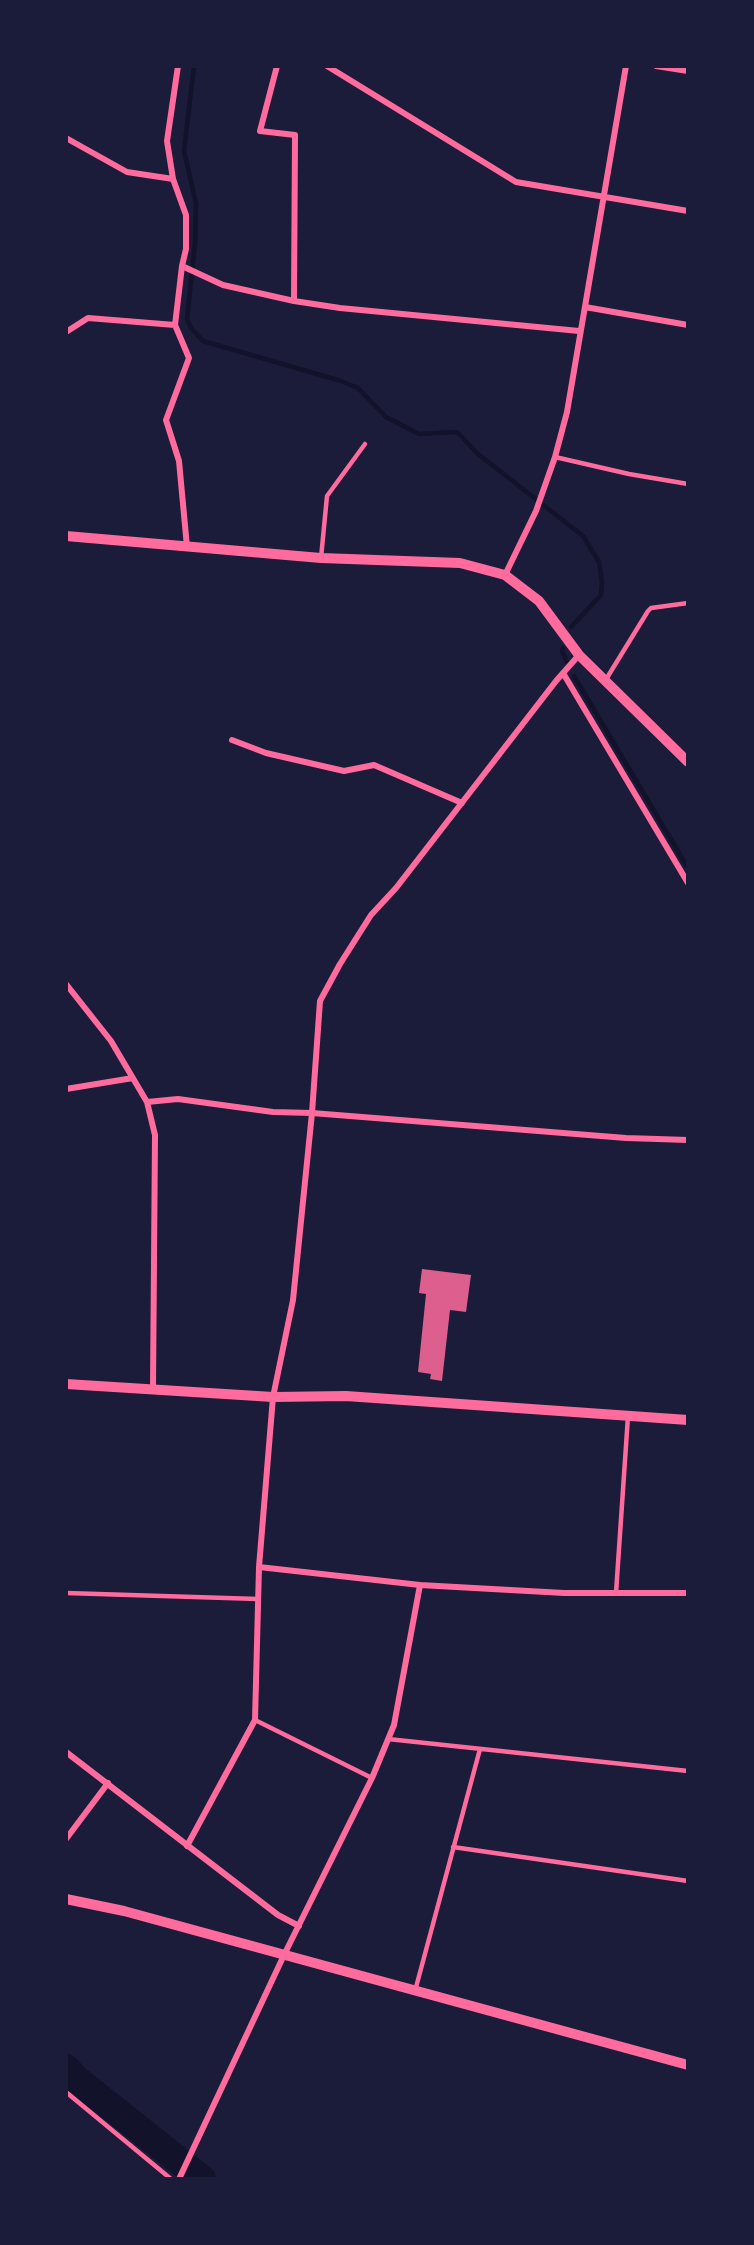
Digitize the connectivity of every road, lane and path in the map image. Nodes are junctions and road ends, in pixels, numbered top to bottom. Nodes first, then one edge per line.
1 (178, 66) edge
2 (277, 66) edge
3 (327, 66) edge
4 (626, 66) edge
5 (656, 66) edge
6 (688, 71) edge
7 (66, 138) edge
8 (173, 179) junction
9 (604, 198) junction
10 (688, 212) edge
11 (182, 266) junction
12 (294, 301) junction
13 (585, 308) junction
14 (175, 325) junction
15 (688, 325) edge
16 (579, 331) junction
17 (66, 332) edge
18 (365, 444) dead end
19 (555, 458) junction
20 (688, 484) edge
21 (66, 536) edge
22 (187, 547) junction
23 (321, 558) junction
24 (505, 575) junction
25 (688, 603) edge
26 (579, 655) junction
27 (563, 673) junction
28 (605, 681) junction
29 (232, 740) dead end
30 (688, 762) edge
31 (462, 803) junction
32 (688, 883) edge
33 (66, 984) edge
34 (133, 1078) junction
35 (66, 1089) edge
36 (147, 1102) junction
37 (312, 1113) junction
38 (688, 1140) edge
39 (66, 1384) edge
40 (153, 1388) junction
41 (273, 1397) junction
42 (628, 1416) junction
43 (688, 1420) edge
44 (259, 1567) junction
45 (420, 1585) junction
46 (66, 1593) edge
47 (616, 1593) junction
48 (688, 1593) edge
49 (258, 1599) junction
50 (255, 1720) junction
51 (388, 1739) junction
52 (480, 1749) junction
53 (66, 1752) edge
54 (688, 1771) edge
55 (372, 1778) junction
56 (108, 1783) junction
57 (66, 1839) edge
58 (188, 1846) junction
59 (453, 1847) junction
60 (688, 1881) edge
61 (66, 1899) edge
62 (299, 1926) junction
63 (284, 1955) junction
64 (415, 1991) junction
65 (688, 2066) edge
66 (66, 2092) edge
67 (171, 2179) edge
68 (179, 2179) edge

1 - 8 street
2 - 12 street
3 - 9 street
4 - 9 street
5 - 6 street
7 - 8 street
8 - 11 street
9 - 10 street
9 - 13 street
11 - 12 street
11 - 14 street
12 - 16 street
13 - 15 street
13 - 16 street
14 - 17 street
14 - 22 street
16 - 19 street
18 - 23 lane
19 - 20 lane
19 - 24 street
21 - 22 street
22 - 23 street
23 - 24 street
24 - 26 street
25 - 28 lane
26 - 27 street
26 - 28 street
27 - 31 street
27 - 32 street
28 - 30 street
29 - 31 street
31 - 37 street
33 - 34 street
34 - 35 street
34 - 36 street
36 - 37 street
36 - 40 street
37 - 38 street
37 - 41 street
39 - 40 street
40 - 41 street
41 - 42 street
41 - 44 street
42 - 43 street
42 - 47 lane
44 - 45 street
44 - 49 street
45 - 47 street
45 - 51 street
46 - 49 lane
47 - 48 street
49 - 50 street
50 - 55 lane
50 - 58 street
51 - 52 lane
51 - 55 street
52 - 54 lane
52 - 59 lane
53 - 56 street
55 - 62 street
56 - 57 street
56 - 58 street
58 - 62 street
59 - 60 lane
59 - 64 lane
61 - 63 street
62 - 63 street
63 - 64 street
63 - 68 street
64 - 65 street
66 - 67 lane

